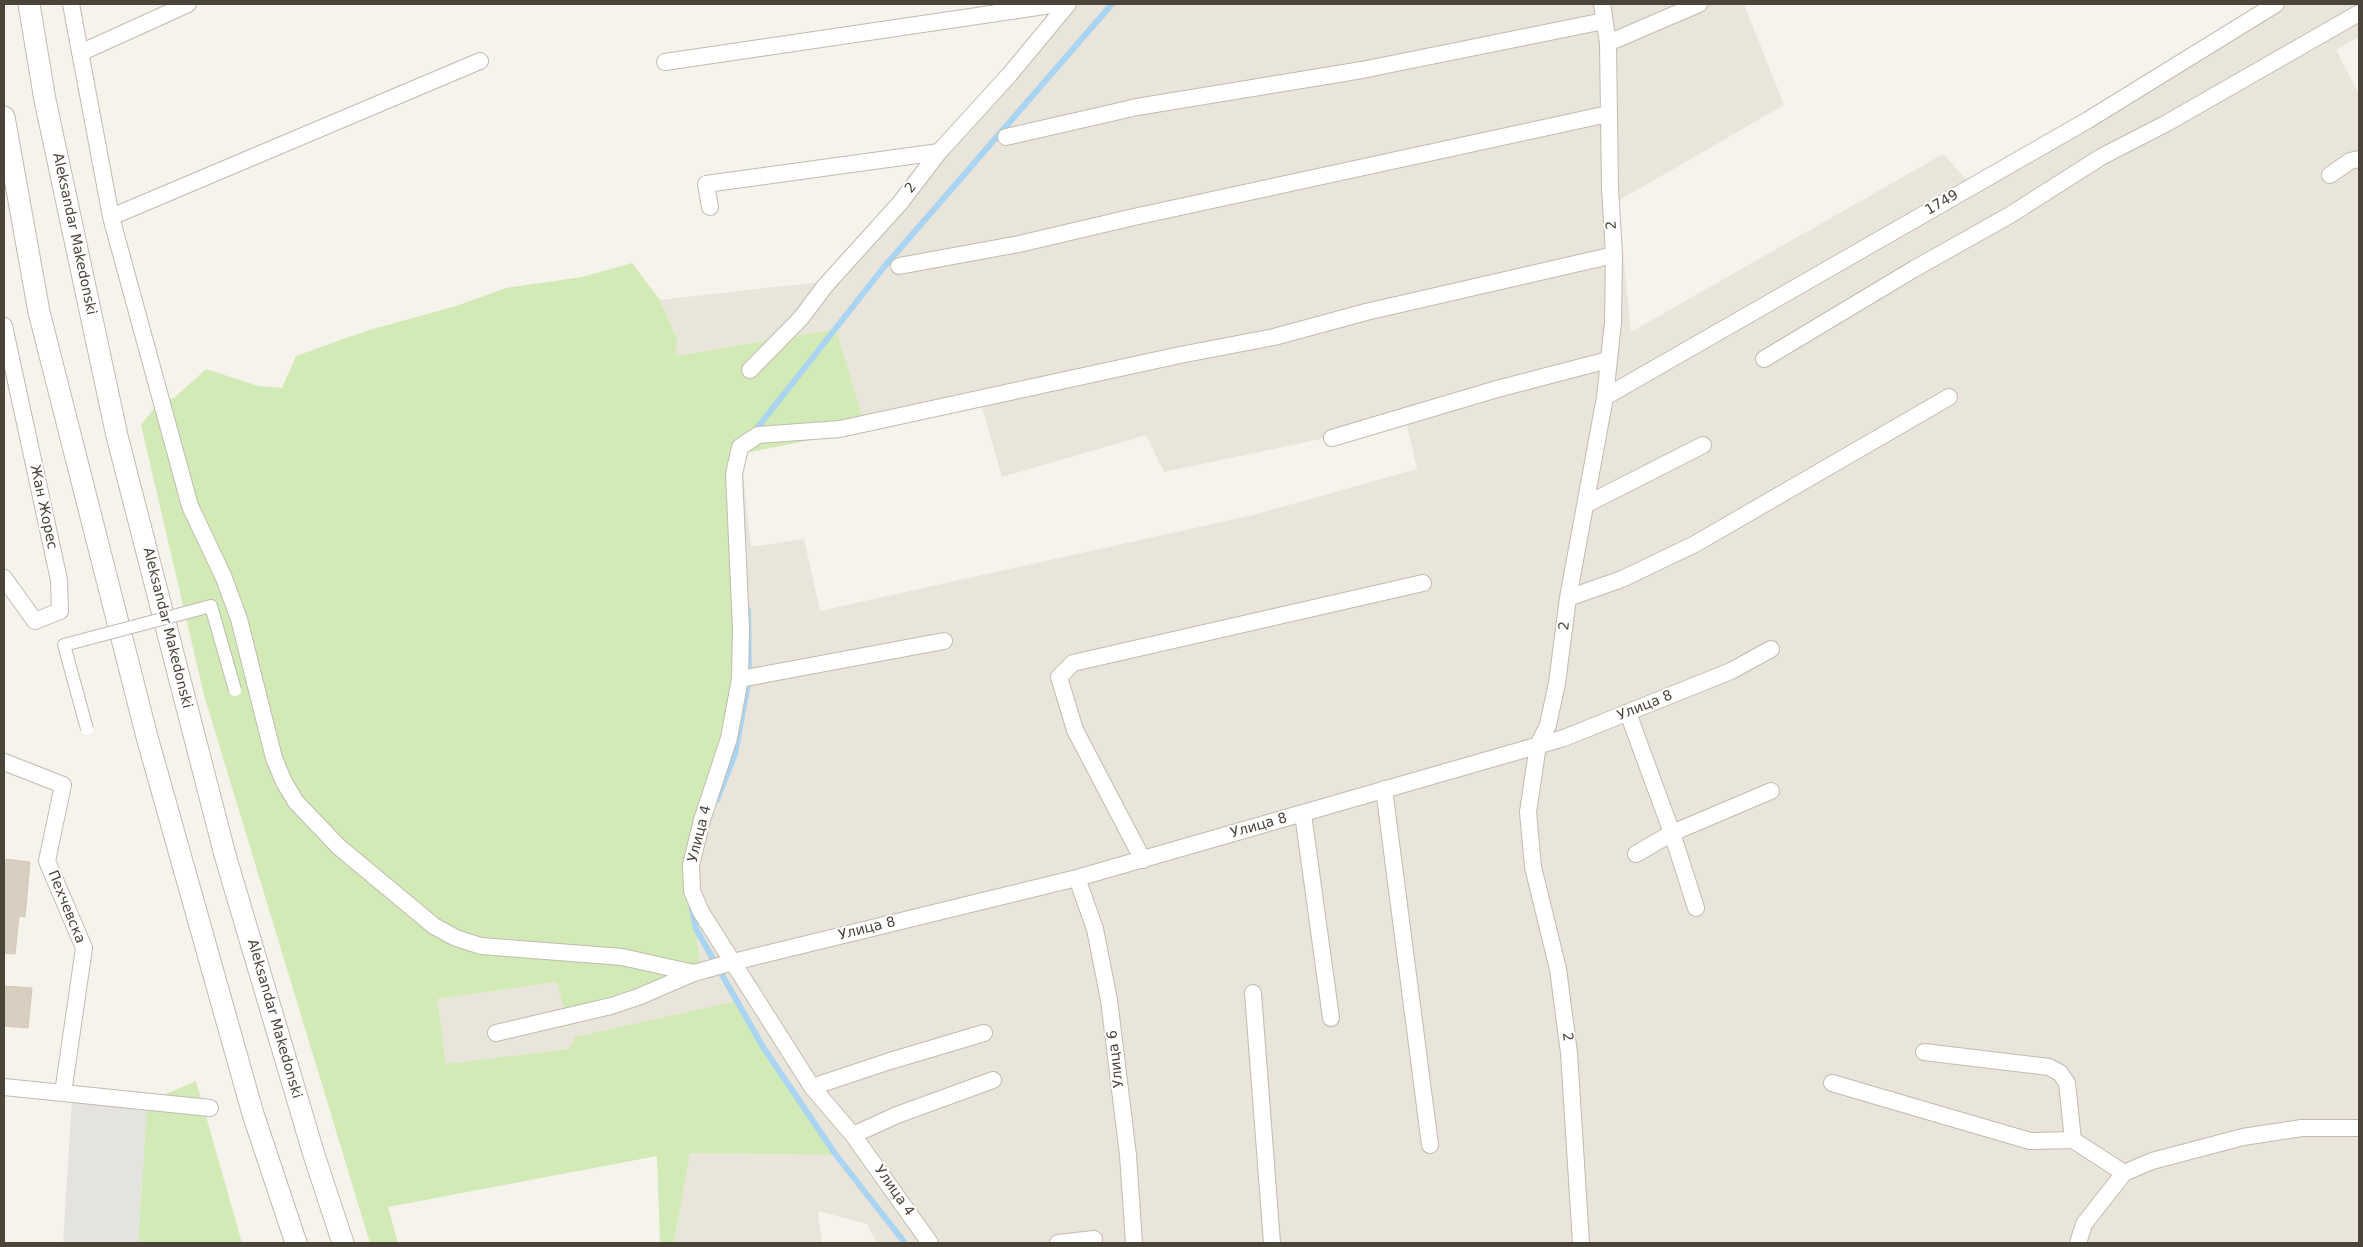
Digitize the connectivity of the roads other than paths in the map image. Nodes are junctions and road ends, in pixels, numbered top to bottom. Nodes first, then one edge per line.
1 (29, 4) edge
2 (72, 4) edge
3 (188, 4) edge
4 (1058, 4) edge
5 (1068, 4) edge
6 (1602, 4) edge
7 (1699, 4) edge
8 (2276, 4) edge
9 (2359, 13) edge
10 (1604, 21) junction
11 (1608, 43) junction
12 (80, 53) junction
13 (480, 61) dead end
14 (665, 62) dead end
15 (1608, 114) junction
16 (4, 117) edge
17 (1006, 137) dead end
18 (939, 152) junction
19 (2359, 159) edge
20 (2330, 175) dead end
21 (710, 208) dead end
22 (111, 217) junction
23 (1614, 256) junction
24 (899, 266) dead end
25 (4, 326) edge
26 (1608, 360) junction
27 (1764, 360) dead end
28 (750, 370) dead end
29 (1605, 397) junction
30 (1949, 397) dead end
31 (1332, 438) dead end
32 (1704, 445) dead end
33 (1587, 504) junction
34 (4, 578) edge
35 (1423, 583) dead end
36 (1568, 598) junction
37 (944, 641) dead end
38 (1770, 649) dead end
39 (740, 679) junction
40 (235, 690) dead end
41 (1628, 713) junction
42 (87, 729) dead end
43 (1538, 745) junction
44 (4, 762) edge
45 (1384, 789) junction
46 (1771, 791) dead end
47 (1303, 814) junction
48 (1672, 833) junction
49 (1636, 854) dead end
50 (1144, 860) junction
51 (1077, 878) junction
52 (1696, 908) dead end
53 (733, 962) junction
54 (694, 973) junction
55 (1253, 992) dead end
56 (1331, 1018) dead end
57 (496, 1033) dead end
58 (984, 1033) dead end
59 (1924, 1052) dead end
60 (993, 1080) dead end
61 (1832, 1083) dead end
62 (4, 1087) edge
63 (812, 1087) junction
64 (63, 1093) junction
65 (210, 1108) dead end
66 (2359, 1128) edge
67 (853, 1135) junction
68 (2073, 1140) junction
69 (1430, 1145) dead end
70 (2124, 1173) junction
71 (1094, 1239) dead end
72 (296, 1243) edge
73 (343, 1243) edge
74 (930, 1243) edge
75 (1058, 1243) edge
76 (1134, 1243) edge
77 (1272, 1243) edge
78 (1581, 1243) edge
79 (2078, 1243) edge

1 - 73 street, Aleksandar Makedonski
2 - 12 street
3 - 12 street
4 - 14 street
5 - 18 street, 2
6 - 10 street, 2
7 - 11 street
8 - 29 street, 1749
9 - 27 street
10 - 11 street, 2
10 - 17 street
11 - 15 street, 2
12 - 22 street
13 - 22 street
15 - 23 street, 2
15 - 24 street
16 - 72 street
18 - 21 street
18 - 28 street, 2
19 - 20 street
22 - 54 street
23 - 26 street, 2
23 - 39 street, Улица 4
25 - 34 street, Жан Жорес
26 - 29 street, 2
26 - 31 street
29 - 33 street, 2
30 - 36 street
32 - 33 street
33 - 36 street, 2
35 - 50 street
36 - 43 street, 2
37 - 39 street
38 - 41 street, Улица 8
39 - 53 street, Улица 4
40 - 42 street, bridge
41 - 43 street, Улица 8
41 - 48 street
43 - 45 street, Улица 8
43 - 78 street, 2
44 - 64 street, Пехчевска
45 - 47 street, Улица 8
45 - 69 street
46 - 48 street
47 - 50 street, Улица 8
47 - 56 street
48 - 49 street
48 - 52 street
50 - 51 street, Улица 8
51 - 53 street, Улица 8
51 - 76 street, Улица 6
53 - 54 street, Улица 8
53 - 63 street, Улица 4
54 - 57 street, Улица 8
55 - 77 street
58 - 63 street
59 - 68 street
60 - 67 street
61 - 68 street
62 - 64 street
63 - 67 street, Улица 4
64 - 65 street
66 - 70 street
67 - 74 street, Улица 4
68 - 70 street
70 - 79 street
71 - 75 street

